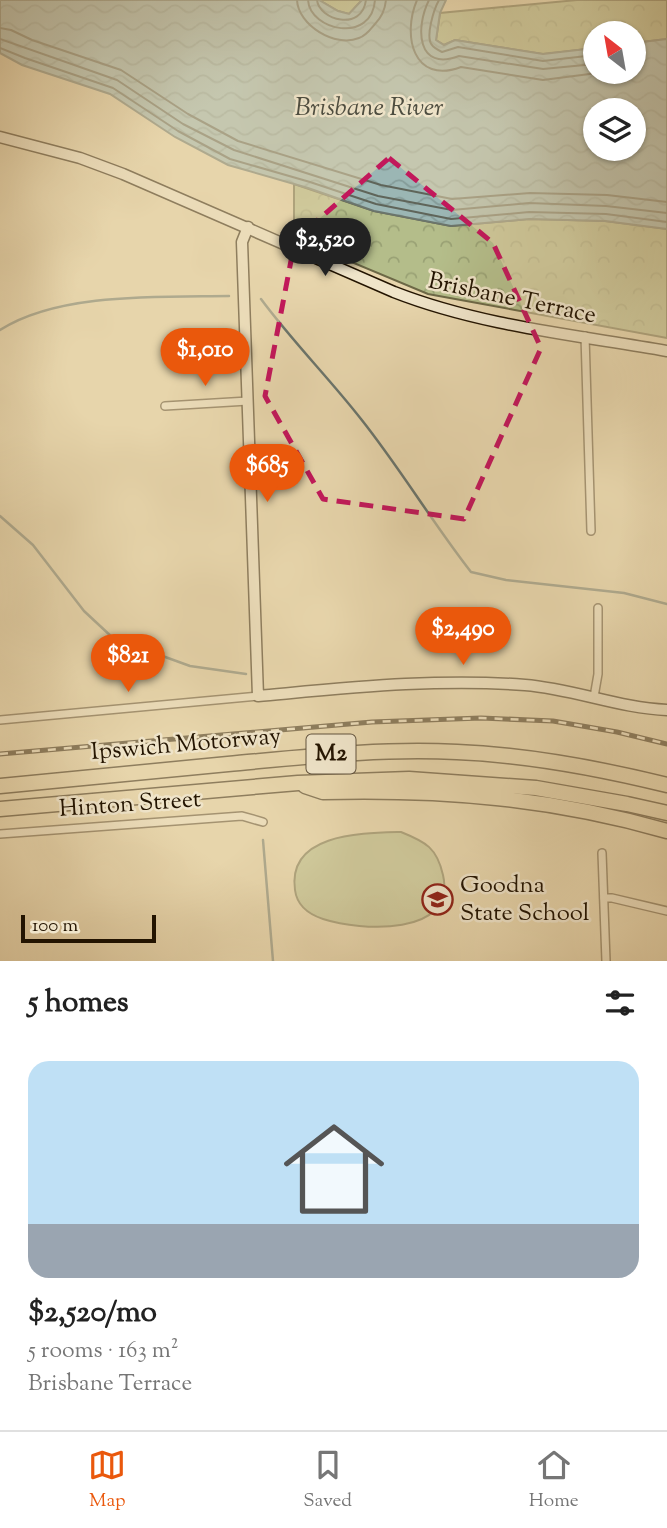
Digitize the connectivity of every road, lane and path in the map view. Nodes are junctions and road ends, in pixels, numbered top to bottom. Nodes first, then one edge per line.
1 (0, 137) edge
2 (248, 226) junction
3 (585, 336) junction
4 (667, 351) edge
5 (248, 401) junction
6 (165, 406) dead end
7 (591, 531) dead end
8 (598, 608) dead end
9 (258, 696) junction
10 (594, 697) junction
11 (667, 710) edge
12 (0, 720) edge
13 (298, 783) junction
14 (667, 785) edge
15 (0, 786) edge
16 (0, 809) edge
17 (667, 813) edge
18 (263, 822) dead end
19 (667, 831) edge
20 (0, 834) edge
21 (603, 853) dead end
22 (604, 898) junction
23 (667, 911) edge
24 (606, 961) edge

1 - 2 street, Brisbane Terrace
2 - 3 street, Brisbane Terrace
2 - 5 street
3 - 4 street, Brisbane Terrace
3 - 7 street
5 - 6 street
5 - 9 street
8 - 10 street
9 - 10 street
9 - 12 street
10 - 11 street
13 - 16 highway, Ipswich Motorway / M2
13 - 17 highway, Ipswich Motorway / M2
13 - 19 highway
14 - 15 highway, Ipswich Motorway / M2
18 - 20 street, Hinton Street
21 - 22 street
22 - 23 street
22 - 24 street

